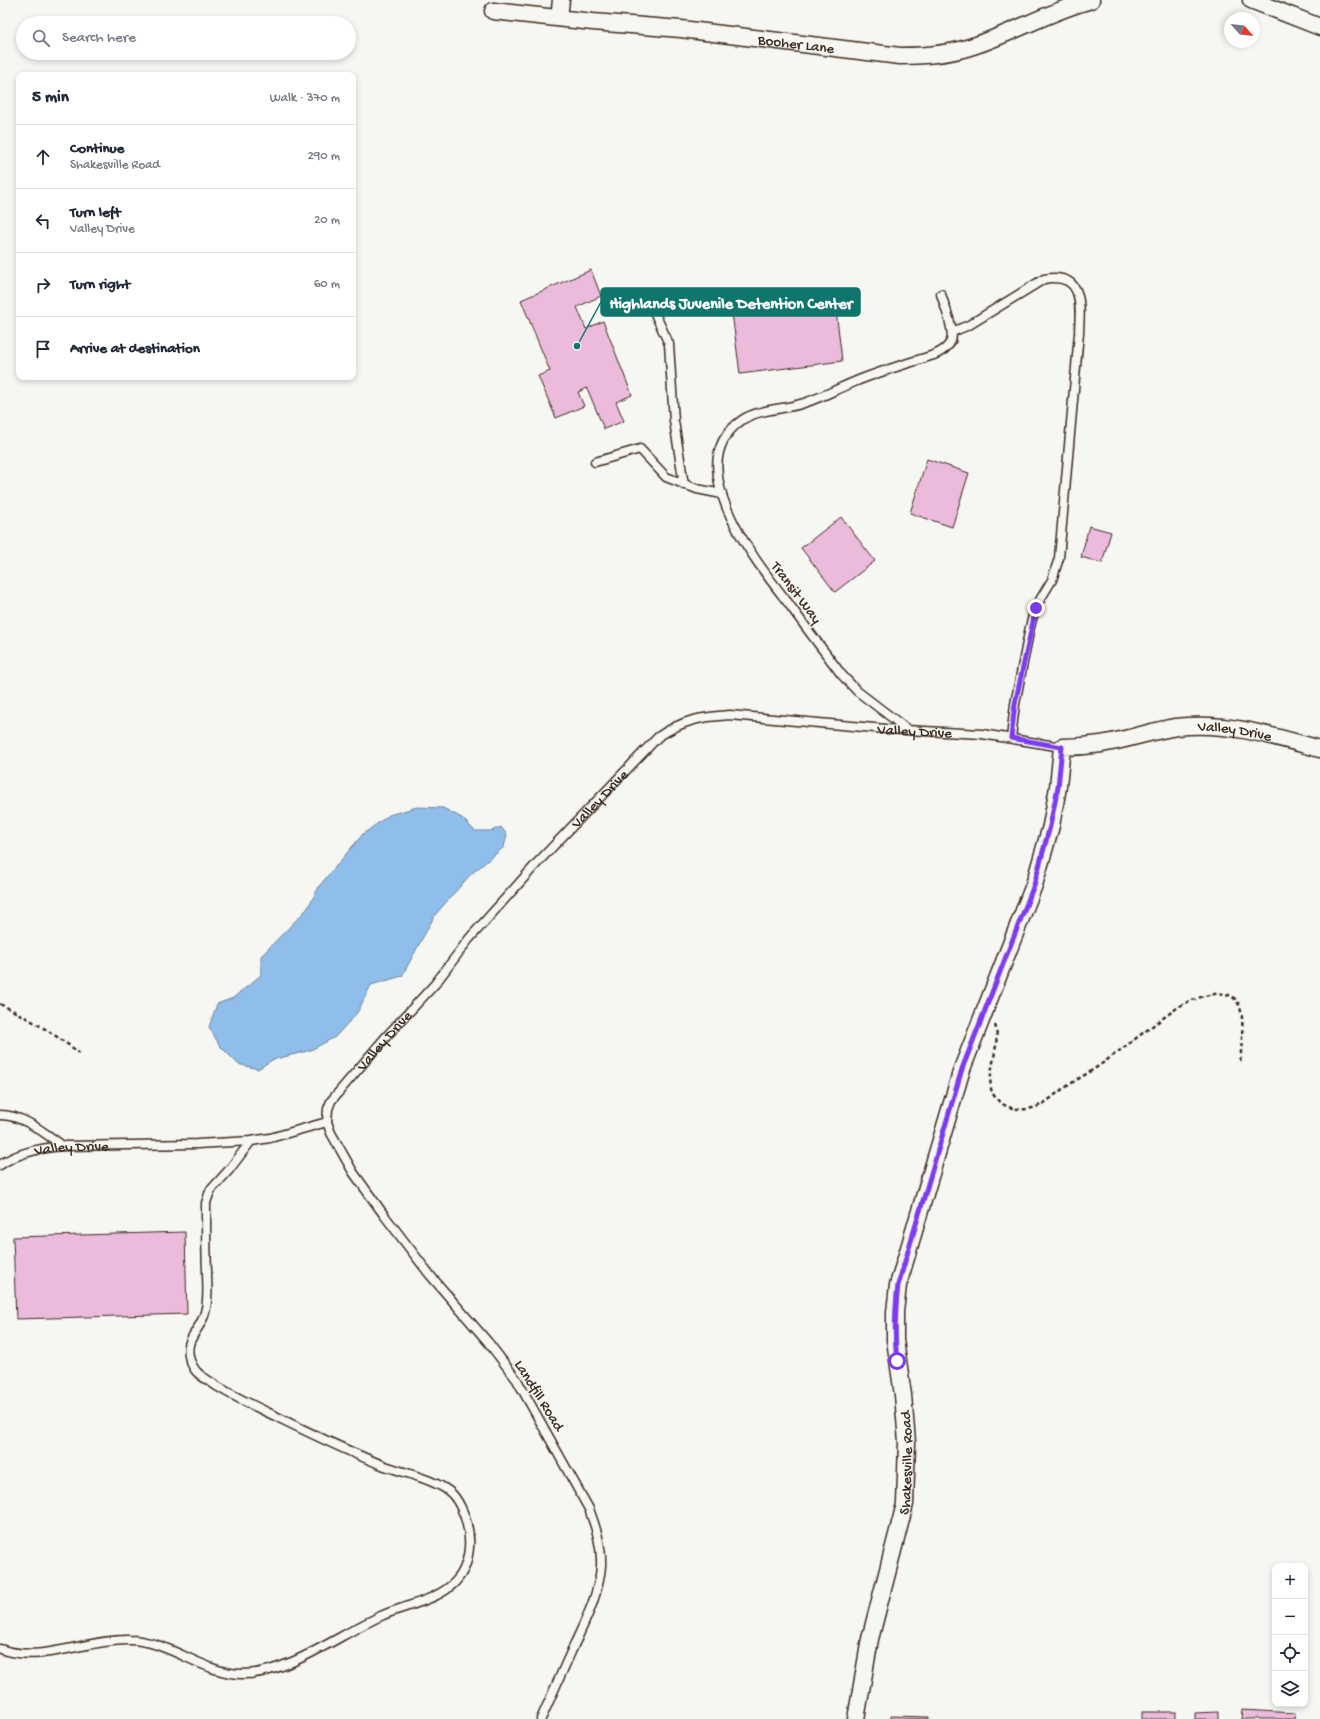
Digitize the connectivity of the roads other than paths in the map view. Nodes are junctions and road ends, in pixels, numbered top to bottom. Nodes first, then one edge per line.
1 (561, 0) edge
2 (1091, 0) edge
3 (1251, 0) edge
4 (493, 11) dead end
5 (559, 18) junction
6 (1320, 27) edge
7 (941, 294) dead end
8 (651, 305) dead end
9 (952, 332) junction
10 (595, 462) dead end
11 (684, 485) junction
12 (722, 494) junction
13 (908, 730) junction
14 (1011, 738) junction
15 (1062, 747) junction
16 (1320, 749) edge
17 (0, 1115) edge
18 (327, 1122) junction
19 (250, 1141) junction
20 (63, 1146) junction
21 (0, 1165) edge
22 (0, 1649) edge
23 (541, 1719) edge
24 (856, 1719) edge

1 - 5 street
2 - 5 street, Booher Lane
3 - 6 street
4 - 5 street, Booher Lane
7 - 9 lane
8 - 11 lane
9 - 12 lane, Transit Way
9 - 14 lane
10 - 11 lane
11 - 12 lane
12 - 13 lane, Transit Way
13 - 14 lane, Valley Drive
13 - 18 lane, Valley Drive
14 - 15 lane, Valley Drive
15 - 16 street, Valley Drive
15 - 24 street, Shakesville Road
17 - 20 lane
18 - 19 lane, Valley Drive
18 - 23 lane, Landfill Road
19 - 20 lane, Valley Drive
19 - 22 lane
20 - 21 lane, Valley Drive

